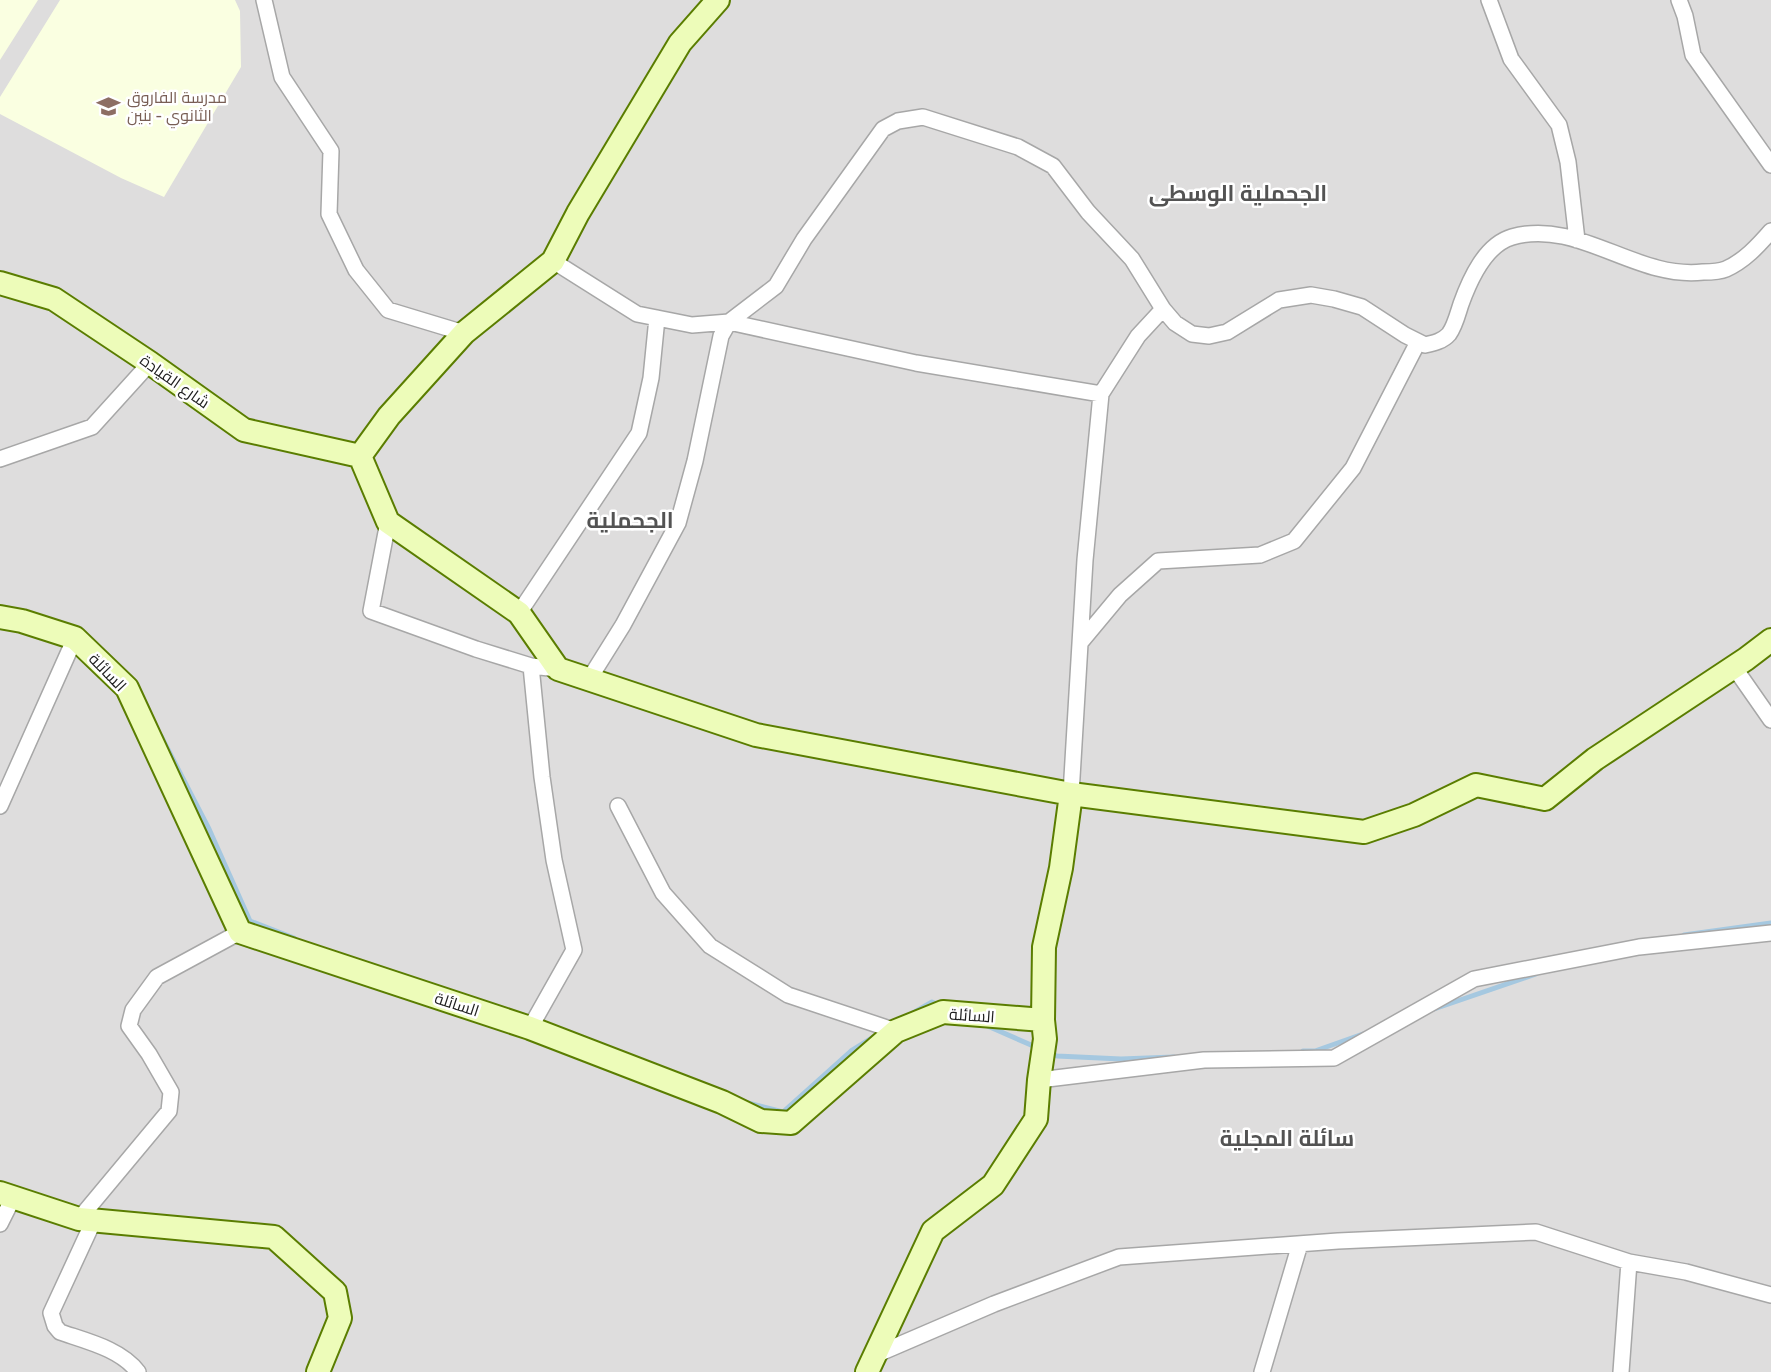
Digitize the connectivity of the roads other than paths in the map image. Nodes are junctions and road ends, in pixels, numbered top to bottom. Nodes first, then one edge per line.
1 (264, 0) edge
2 (717, 0) edge
3 (1489, 0) edge
4 (1679, 0) edge
5 (1771, 165) edge
6 (1771, 231) edge
7 (1577, 240) junction
8 (553, 261) junction
9 (0, 283) edge
10 (1163, 309) junction
11 (657, 318) junction
12 (729, 322) junction
13 (464, 333) junction
14 (1418, 342) junction
15 (150, 363) junction
16 (1101, 394) junction
17 (360, 456) junction
18 (0, 459) edge
19 (388, 522) junction
20 (519, 613) junction
21 (0, 617) edge
22 (75, 638) junction
23 (1771, 640) edge
24 (1080, 643) junction
25 (531, 666) junction
26 (1734, 667) junction
27 (558, 669) junction
28 (588, 681) junction
29 (1771, 720) edge
30 (1071, 794) junction
31 (0, 806) edge
32 (618, 806) dead end
33 (240, 932) junction
34 (1771, 933) edge
35 (1043, 1020) junction
36 (530, 1028) junction
37 (896, 1031) junction
38 (1039, 1080) junction
39 (6, 1196) edge
40 (86, 1220) junction
41 (0, 1224) edge
42 (1300, 1244) junction
43 (1629, 1262) junction
44 (1771, 1295) edge
45 (870, 1364) edge
46 (138, 1372) edge
47 (318, 1372) edge
48 (1262, 1372) edge
49 (1618, 1372) edge

1 - 13 street
2 - 8 street
3 - 7 street
4 - 5 street
6 - 7 street
7 - 14 street
8 - 11 street
8 - 13 street
9 - 15 street, شارع القيادة
10 - 12 street
10 - 14 street
10 - 16 street
11 - 12 street
11 - 20 street
12 - 16 street
12 - 28 street
13 - 17 street
14 - 24 street
15 - 17 street, شارع القيادة
15 - 18 street
16 - 24 street
17 - 19 street
19 - 20 street
19 - 25 street
20 - 27 street
21 - 22 street, السائلة
22 - 31 street
22 - 33 street, السائلة
23 - 26 street
24 - 30 street
25 - 27 street
25 - 36 street
26 - 29 street
26 - 30 street
27 - 28 street
28 - 30 street
30 - 35 street
32 - 37 street
33 - 36 street, السائلة
33 - 40 street
34 - 38 street
35 - 37 street, السائلة
35 - 38 street
36 - 37 street, السائلة
38 - 45 street
39 - 40 street
39 - 41 street
40 - 46 street
40 - 47 street
42 - 43 street
42 - 45 street
42 - 48 street
43 - 44 street
43 - 49 street

